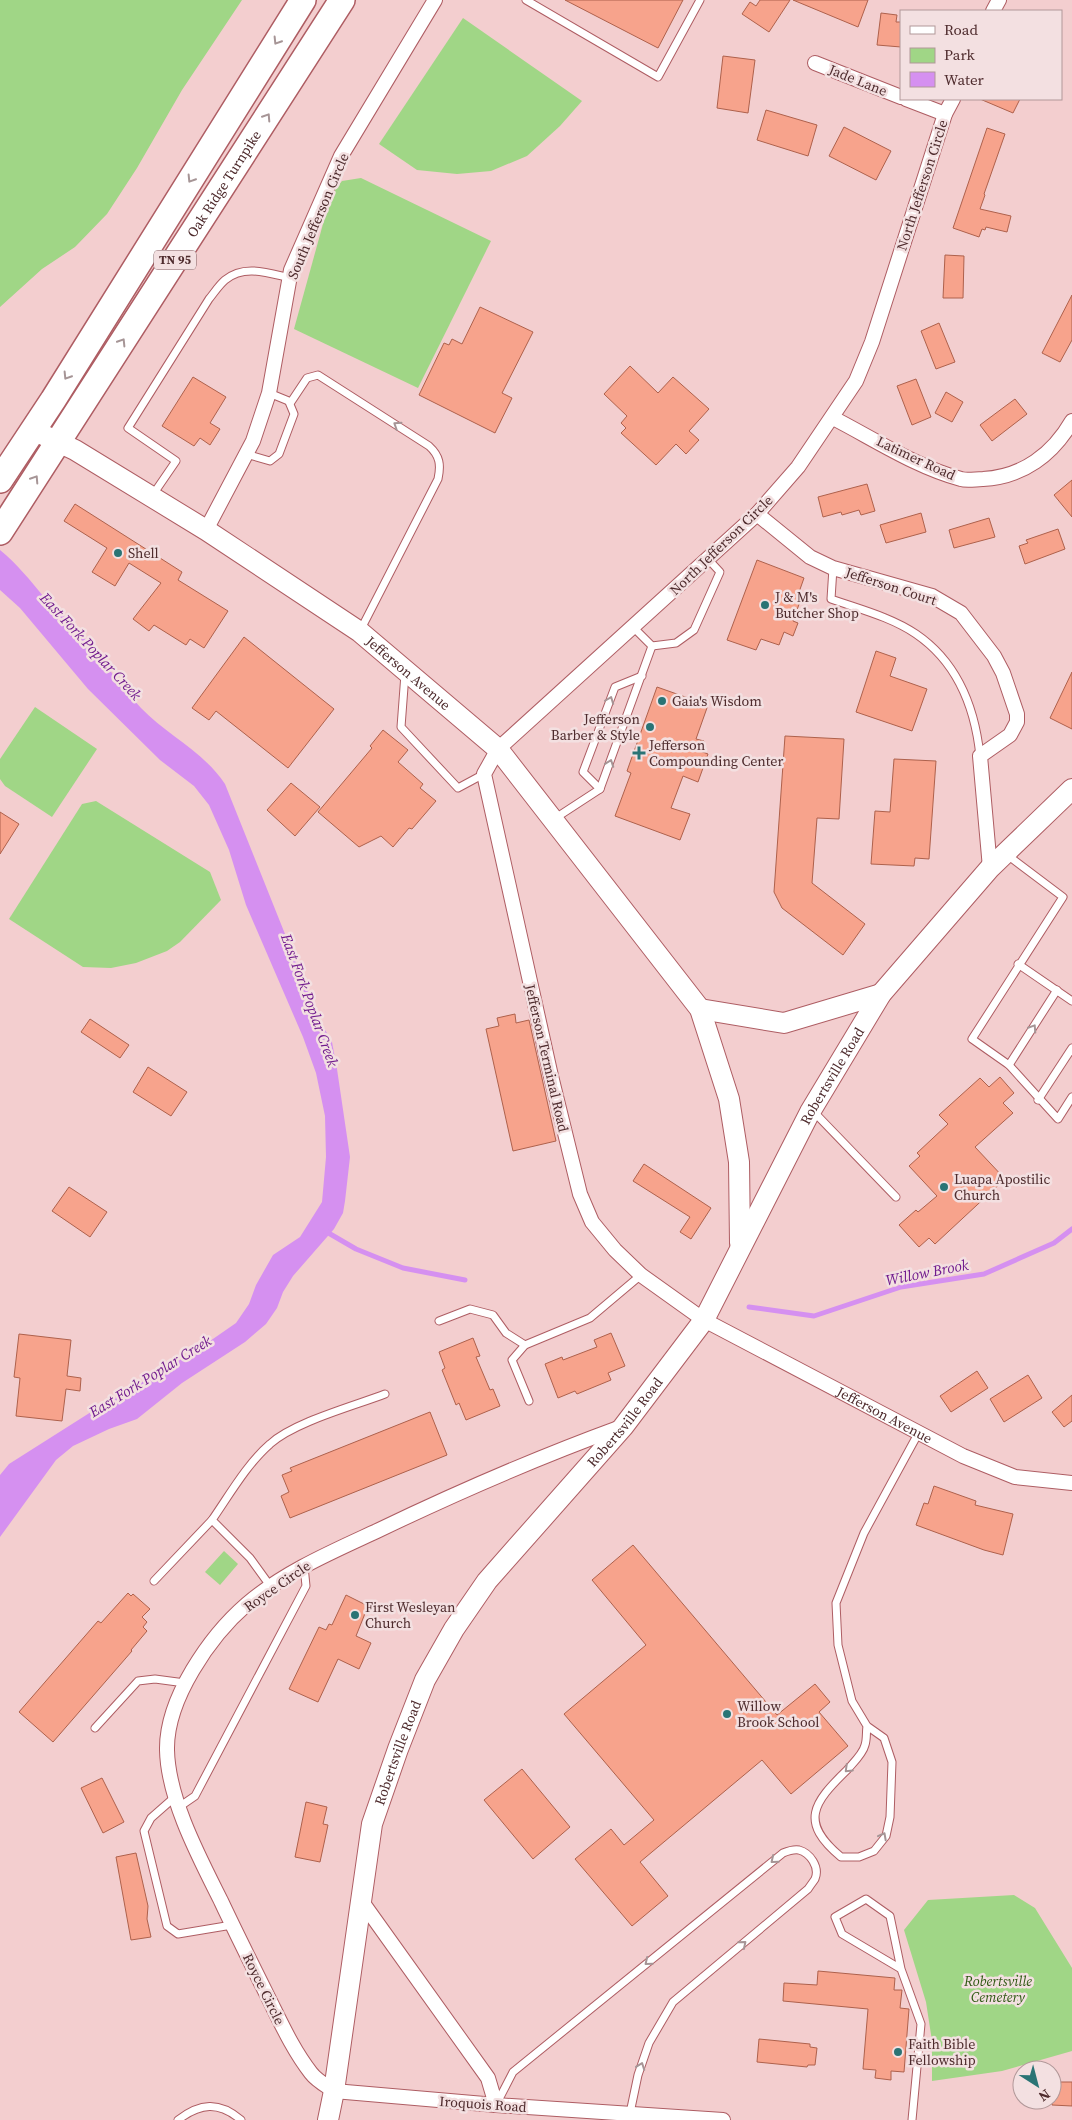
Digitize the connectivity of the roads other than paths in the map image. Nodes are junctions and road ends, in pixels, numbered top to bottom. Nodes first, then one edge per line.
1 (303, 0) edge
2 (342, 0) edge
3 (434, 0) edge
4 (526, 0) edge
5 (700, 0) edge
6 (815, 63) dead end
7 (900, 97) edge
8 (909, 100) edge
9 (952, 100) edge
10 (945, 114) junction
11 (290, 278) junction
12 (269, 393) junction
13 (289, 402) junction
14 (833, 418) junction
15 (1072, 421) edge
16 (33, 430) junction
17 (59, 443) junction
18 (246, 454) junction
19 (0, 480) edge
20 (151, 497) junction
21 (757, 514) junction
22 (4, 526) edge
23 (206, 530) junction
24 (708, 559) junction
25 (833, 568) junction
26 (633, 627) junction
27 (360, 632) junction
28 (652, 646) junction
29 (405, 669) junction
30 (642, 676) junction
31 (498, 749) junction
32 (980, 756) junction
33 (484, 774) junction
34 (600, 789) junction
35 (1072, 789) edge
36 (554, 819) junction
37 (1006, 854) junction
38 (990, 868) junction
39 (1018, 964) junction
40 (1057, 990) junction
41 (881, 994) junction
42 (1072, 1001) edge
43 (700, 1009) junction
44 (1072, 1048) edge
45 (1009, 1065) junction
46 (1072, 1098) edge
47 (1038, 1100) junction
48 (811, 1109) junction
49 (896, 1198) dead end
50 (740, 1248) junction
51 (641, 1275) junction
52 (704, 1320) junction
53 (439, 1321) dead end
54 (525, 1345) junction
55 (386, 1394) dead end
56 (529, 1401) dead end
57 (622, 1426) junction
58 (919, 1432) junction
59 (1072, 1483) edge
60 (212, 1520) junction
61 (304, 1565) junction
62 (154, 1581) dead end
63 (272, 1587) junction
64 (185, 1682) junction
65 (867, 1726) junction
66 (95, 1728) dead end
67 (178, 1801) junction
68 (360, 1899) junction
69 (232, 1925) junction
70 (901, 1969) junction
71 (334, 2091) junction
72 (496, 2105) junction
73 (630, 2114) junction
74 (178, 2120) edge
75 (241, 2120) edge
76 (328, 2120) edge
77 (723, 2120) edge
78 (912, 2120) edge

1 -> 16 highway, TN 95
17 -> 2 highway, Oak Ridge Turnpike / TN 95
3 - 11 street, South Jefferson Circle
4 - 5 lane
6 - 7 street, Jade Lane
8 - 10 street, Jade Lane
9 - 10 street, North Jefferson Circle
10 - 14 street, North Jefferson Circle
11 - 12 street, South Jefferson Circle
11 - 20 lane
12 - 13 lane
12 - 18 street, South Jefferson Circle
13 - 18 lane
27 -> 13 lane
14 - 15 street, Latimer Road
14 - 21 street, North Jefferson Circle
16 - 17 street, Jefferson Avenue
16 - 19 highway, TN 95
17 - 20 street, Jefferson Avenue
22 -> 17 highway, Oak Ridge Turnpike / TN 95
18 - 23 street, South Jefferson Circle
20 - 23 street, Jefferson Avenue
21 - 24 street, North Jefferson Circle
21 - 25 street, Jefferson Court
23 - 27 street, Jefferson Avenue
24 - 26 street, North Jefferson Circle
24 - 28 lane
25 - 32 lane
25 - 32 street, Jefferson Court
26 - 28 lane
26 - 31 street, North Jefferson Circle
27 - 29 street, Jefferson Avenue
28 - 30 lane
29 - 31 street, Jefferson Avenue
29 - 33 lane
34 -> 30 lane
34 -> 30 lane
31 - 33 street
31 - 36 street, Jefferson Avenue
32 - 38 street
33 - 51 street, Jefferson Terminal Road
34 - 36 lane
35 - 37 street, Robertsville Road
36 - 43 street, Jefferson Avenue
37 - 38 street, Robertsville Road
37 - 39 lane
38 - 41 street, Robertsville Road
39 - 40 lane
39 - 45 lane
40 - 42 lane
45 -> 40 lane
41 - 43 street
41 - 48 street, Robertsville Road
43 - 50 street, Jefferson Avenue
44 - 47 lane
45 - 47 lane
46 - 47 lane
48 - 49 lane
48 - 50 street, Robertsville Road
50 - 52 street, Robertsville Road
51 - 52 street, Jefferson Terminal Road
51 - 54 lane
52 - 57 street, Robertsville Road
52 - 58 street, Jefferson Avenue
53 - 54 lane
54 - 56 lane
55 - 60 lane
57 - 61 street, Royce Circle
57 - 68 street, Robertsville Road
58 - 59 street, Jefferson Avenue
58 - 65 lane
60 - 62 lane
60 - 63 lane
61 - 63 street, Royce Circle
61 - 67 lane
63 - 64 street, Royce Circle
64 - 66 lane
64 - 67 street, Royce Circle
65 -> 65 lane
67 - 69 street, Royce Circle
67 - 69 lane
68 - 71 street, Robertsville Road
68 - 72 street
69 - 71 street, Royce Circle
70 - 70 lane
70 - 78 lane
71 - 72 street, Iroquois Road
71 - 76 street, Robertsville Road
72 - 73 street, Iroquois Road
73 -> 72 lane
73 - 77 street, Iroquois Road
74 - 75 lane

